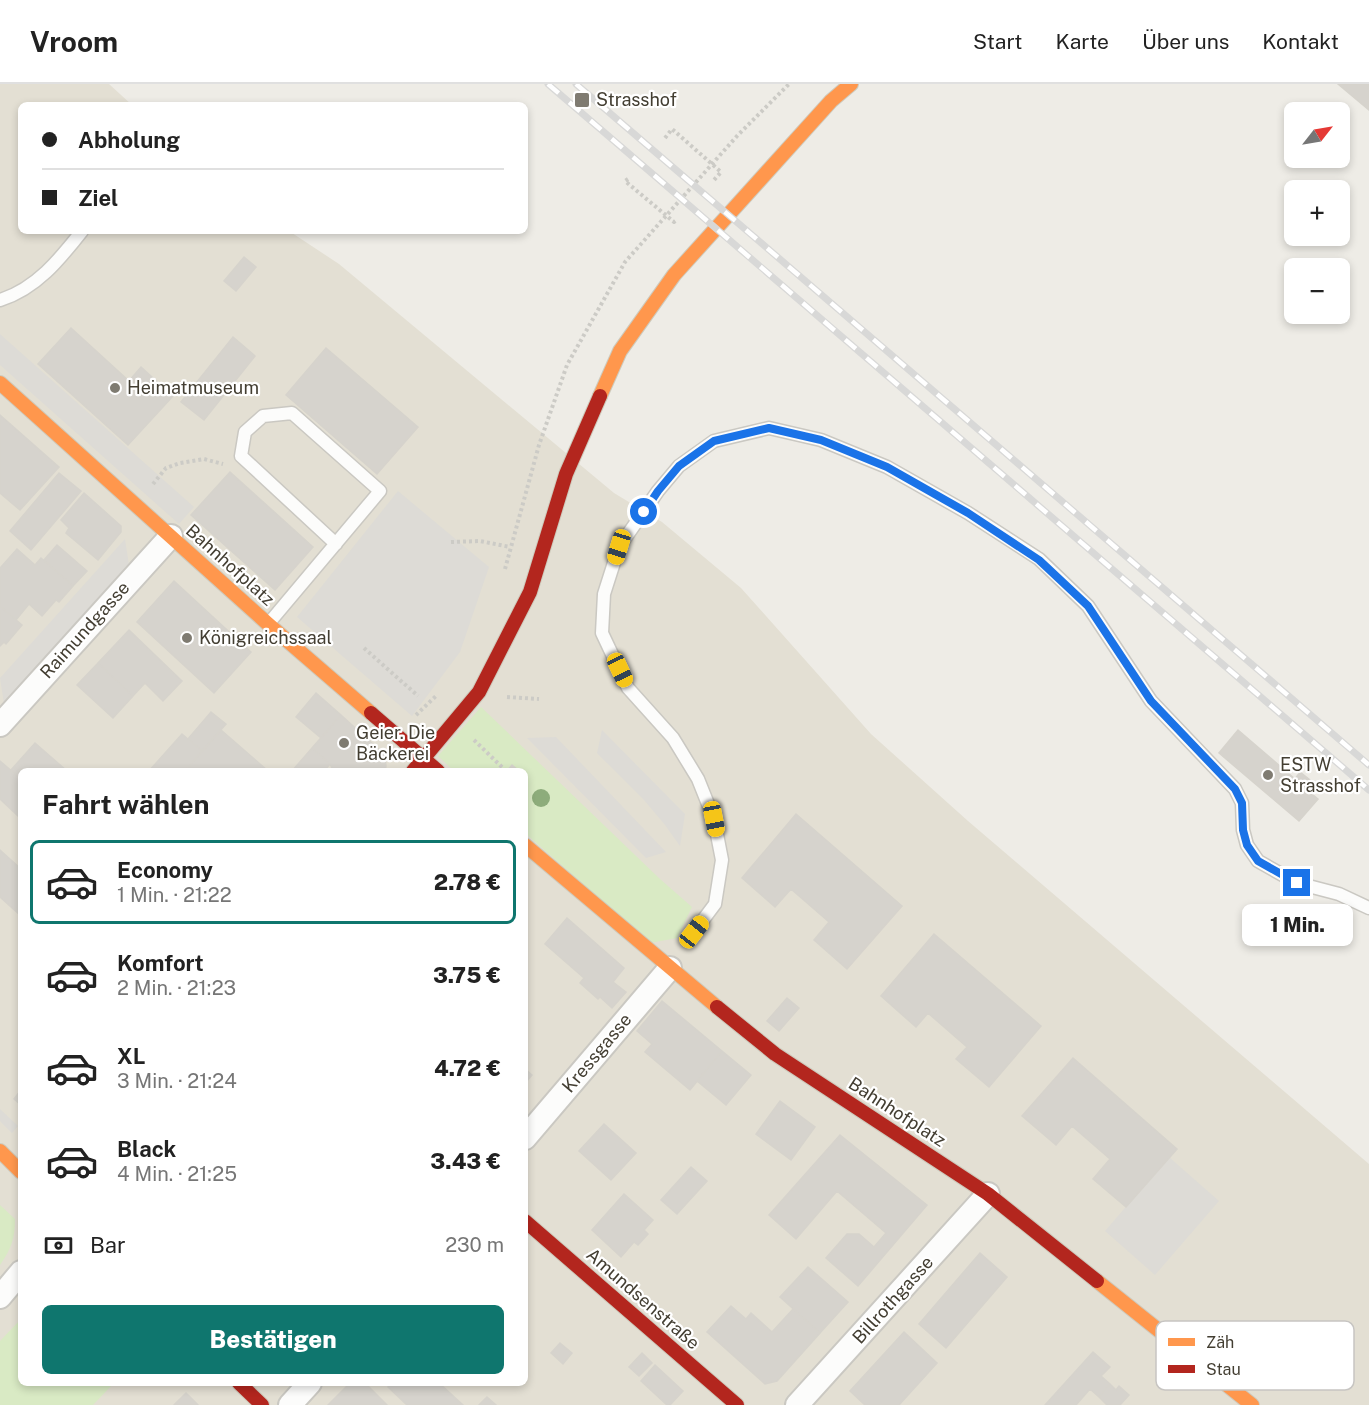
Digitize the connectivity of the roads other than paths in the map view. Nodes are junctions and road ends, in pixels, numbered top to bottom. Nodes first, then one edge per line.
1 (851, 84) edge
2 (80, 234) edge
3 (0, 300) edge
4 (0, 383) edge
5 (171, 536) junction
6 (336, 544) junction
7 (268, 624) junction
8 (0, 725) edge
9 (424, 759) junction
10 (416, 768) edge
11 (434, 768) edge
12 (528, 848) edge
13 (1369, 908) edge
14 (694, 932) dead end
15 (670, 968) junction
16 (528, 1134) edge
17 (0, 1151) edge
18 (18, 1169) edge
19 (988, 1194) junction
20 (528, 1224) edge
21 (18, 1276) edge
22 (0, 1297) edge
23 (1156, 1328) edge
24 (242, 1386) edge
25 (307, 1386) edge
26 (1233, 1390) edge
27 (262, 1405) edge
28 (290, 1405) edge
29 (737, 1405) edge
30 (797, 1405) edge
31 (1252, 1405) edge

1 - 9 street
2 - 3 lane
4 - 5 street, Bahnhofplatz
5 - 7 street, Bahnhofplatz
5 - 8 street, Raimundgasse
6 - 6 lane
6 - 7 lane
7 - 9 street, Bahnhofplatz
9 - 10 street
9 - 11 street, Bahnhofplatz
12 - 15 street, Bahnhofplatz
13 - 14 lane
15 - 16 street, Kressgasse
15 - 19 street, Bahnhofplatz
17 - 18 street
19 - 23 street, Bahnhofplatz
19 - 30 street, Billrothgasse
20 - 29 street, Amundsenstraße
21 - 22 street
24 - 27 street
25 - 28 street
26 - 31 street, Bahnhofplatz

